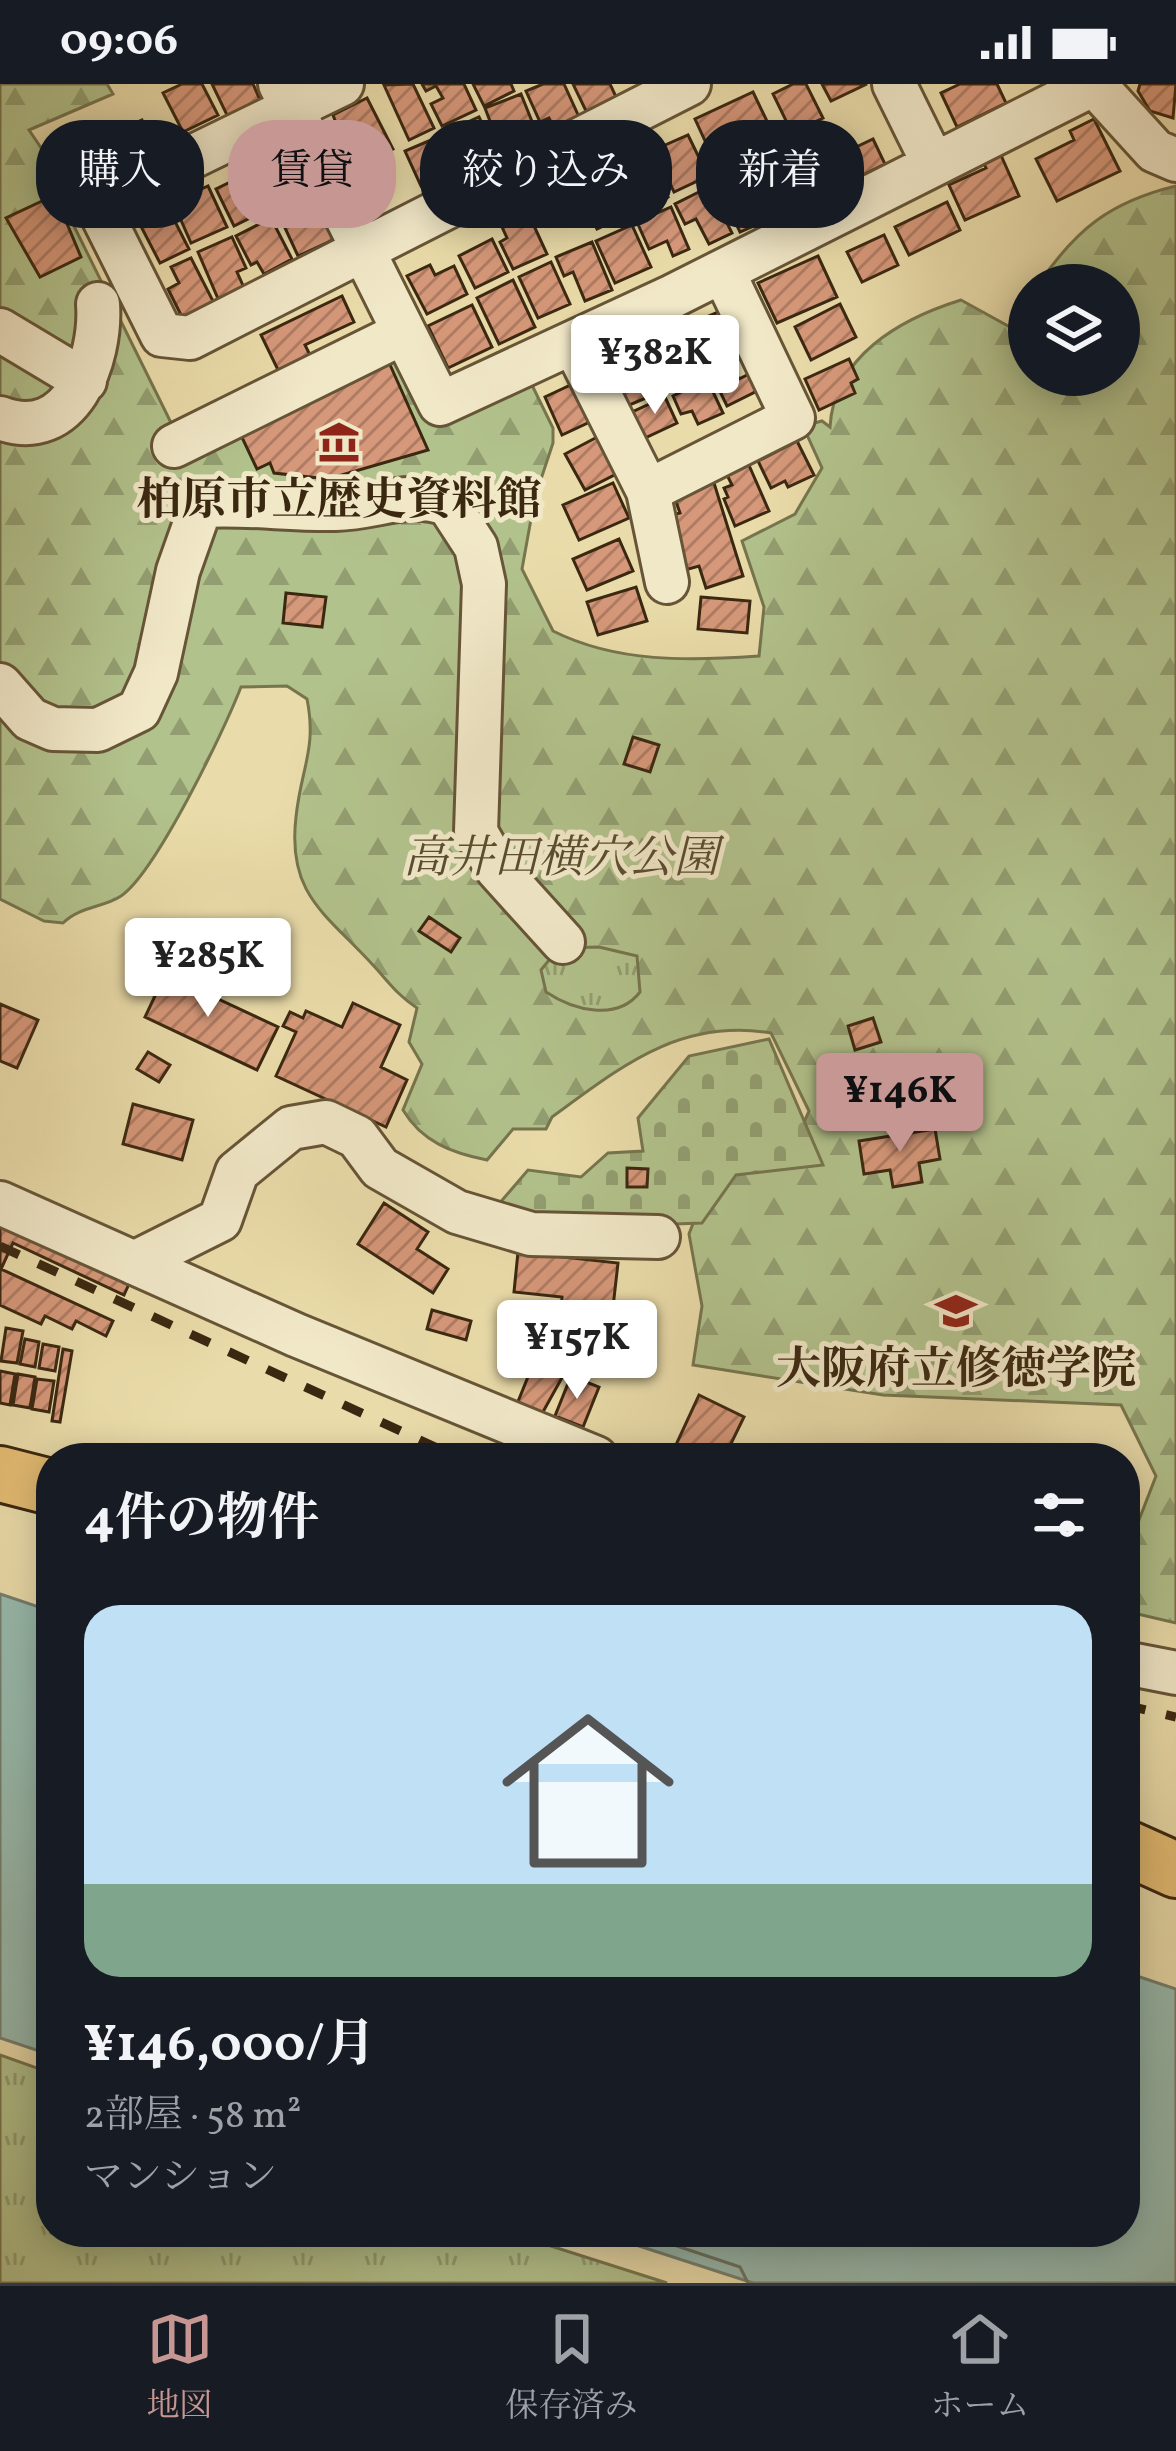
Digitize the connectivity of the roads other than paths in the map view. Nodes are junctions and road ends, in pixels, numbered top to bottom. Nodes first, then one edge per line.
1 (342, 84) edge
2 (689, 84) edge
3 (894, 84) edge
4 (1094, 84) edge
5 (286, 96) edge
6 (1176, 160) edge
7 (933, 163) junction
8 (362, 253) junction
9 (723, 271) junction
10 (98, 304) dead end
11 (0, 330) edge
12 (401, 334) junction
13 (574, 344) junction
14 (85, 381) junction
15 (0, 418) edge
16 (174, 446) dead end
17 (648, 491) junction
18 (667, 582) dead end
19 (0, 685) edge
20 (563, 942) dead end
21 (0, 1203) edge
22 (658, 1237) dead end
23 (134, 1263) junction
24 (560, 1443) edge
25 (0, 1474) edge
26 (36, 1482) edge
27 (1140, 1666) edge
28 (1176, 1673) edge
29 (1140, 1854) edge
30 (1176, 1870) edge

1 - 5 street
2 - 8 street
3 - 7 street
4 - 6 street
4 - 7 street
5 - 8 street
5 - 8 street
7 - 9 street
8 - 12 street
9 - 13 street
9 - 17 street
10 - 14 street
11 - 14 street
12 - 13 street
12 - 16 street
13 - 17 street
14 - 15 street
17 - 18 street
19 - 20 street
21 - 23 street
22 - 23 street
23 - 24 street
25 - 26 main road
27 - 28 street
29 - 30 main road

